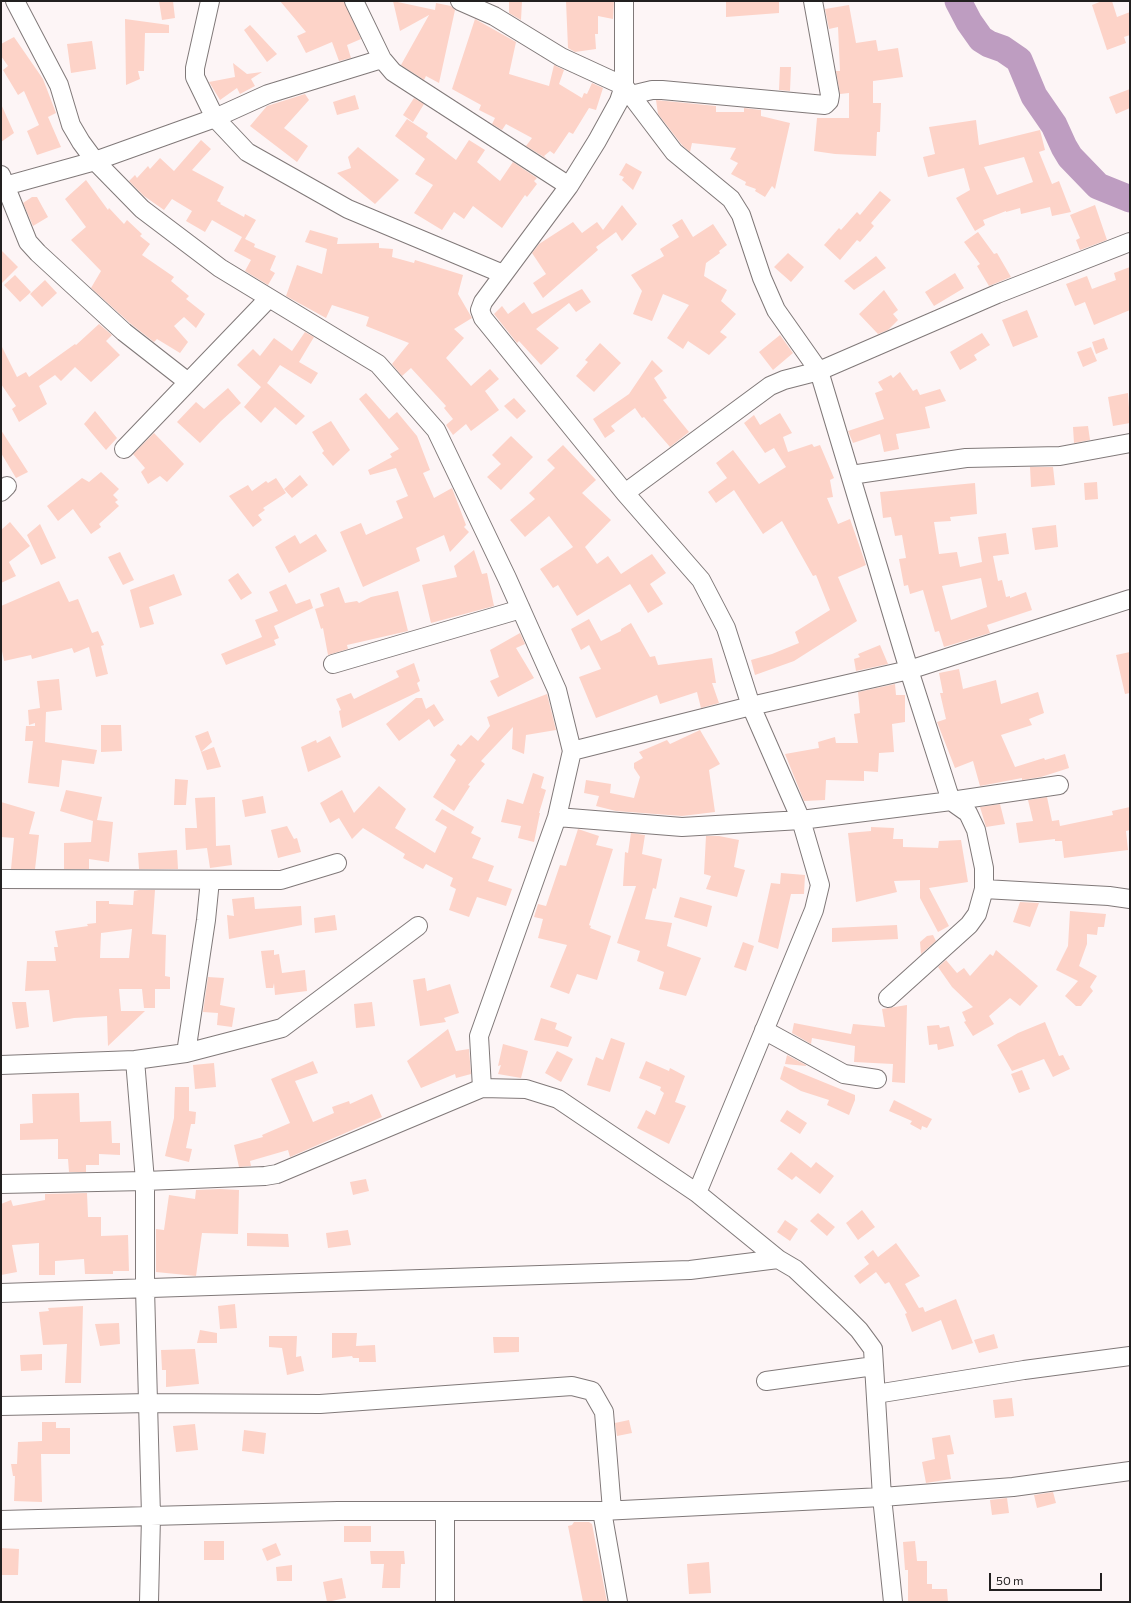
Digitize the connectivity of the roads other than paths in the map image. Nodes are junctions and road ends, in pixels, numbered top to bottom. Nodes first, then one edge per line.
1 (15, 1) edge
2 (210, 1) edge
3 (354, 1) edge
4 (460, 1) edge
5 (624, 1) edge
6 (812, 1) edge
7 (382, 59) junction
8 (627, 91) junction
9 (215, 118) junction
10 (94, 161) junction
11 (3, 182) edge
12 (569, 186) junction
13 (1130, 242) edge
14 (503, 274) junction
15 (269, 298) junction
16 (819, 371) junction
17 (188, 382) junction
18 (1130, 443) edge
19 (124, 449) dead end
20 (851, 475) junction
21 (625, 493) junction
22 (1130, 599) edge
23 (521, 609) junction
24 (333, 664) dead end
25 (909, 670) junction
26 (751, 706) junction
27 (572, 751) junction
28 (1060, 785) dead end
29 (952, 801) junction
30 (557, 817) junction
31 (801, 820) junction
32 (336, 863) dead end
33 (1, 880) edge
34 (210, 880) junction
35 (984, 889) junction
36 (1130, 899) edge
37 (418, 926) dead end
38 (888, 998) dead end
39 (764, 1030) junction
40 (186, 1053) junction
41 (135, 1060) junction
42 (1, 1065) edge
43 (877, 1079) dead end
44 (482, 1088) junction
45 (144, 1181) junction
46 (1, 1184) edge
47 (696, 1193) junction
48 (778, 1259) junction
49 (145, 1288) junction
50 (1, 1293) edge
51 (1130, 1356) edge
52 (874, 1366) junction
53 (766, 1381) dead end
54 (876, 1394) junction
55 (149, 1403) junction
56 (1, 1406) edge
57 (1130, 1470) edge
58 (882, 1498) junction
59 (607, 1510) junction
60 (445, 1511) junction
61 (151, 1516) junction
62 (1, 1520) edge
63 (149, 1602) edge
64 (445, 1602) edge
65 (618, 1602) edge
66 (893, 1602) edge

1 - 10 street
2 - 9 street
3 - 7 street
4 - 8 street
5 - 8 street
6 - 8 street
7 - 9 street
7 - 12 street
8 - 12 street
8 - 16 street
9 - 10 street
9 - 14 street
10 - 11 street
10 - 15 street
11 - 17 street
12 - 14 street
13 - 16 street
14 - 21 street
15 - 17 street
15 - 23 street
16 - 20 street
16 - 21 street
17 - 19 street
18 - 20 street
20 - 25 street
21 - 26 street
22 - 25 street
23 - 24 street
23 - 27 street
25 - 26 street
25 - 29 street
26 - 27 street
26 - 31 street
27 - 30 street
28 - 29 street
29 - 31 street
29 - 35 street
30 - 31 street
30 - 44 street
31 - 39 street
32 - 34 street
33 - 34 street
34 - 40 street
35 - 36 street
35 - 38 street
37 - 40 street
39 - 43 street
39 - 47 street
40 - 41 street
41 - 42 street
41 - 45 street
44 - 45 street
44 - 47 street
45 - 46 street
45 - 49 street
47 - 48 street
48 - 49 street
48 - 52 street
49 - 50 street
49 - 55 street
51 - 54 street
52 - 53 street
52 - 54 street
54 - 58 street
55 - 56 street
55 - 59 street
55 - 61 street
57 - 58 street
58 - 59 street
58 - 66 street
59 - 60 street
59 - 65 street
60 - 61 street
60 - 64 street
61 - 62 street
61 - 63 street

